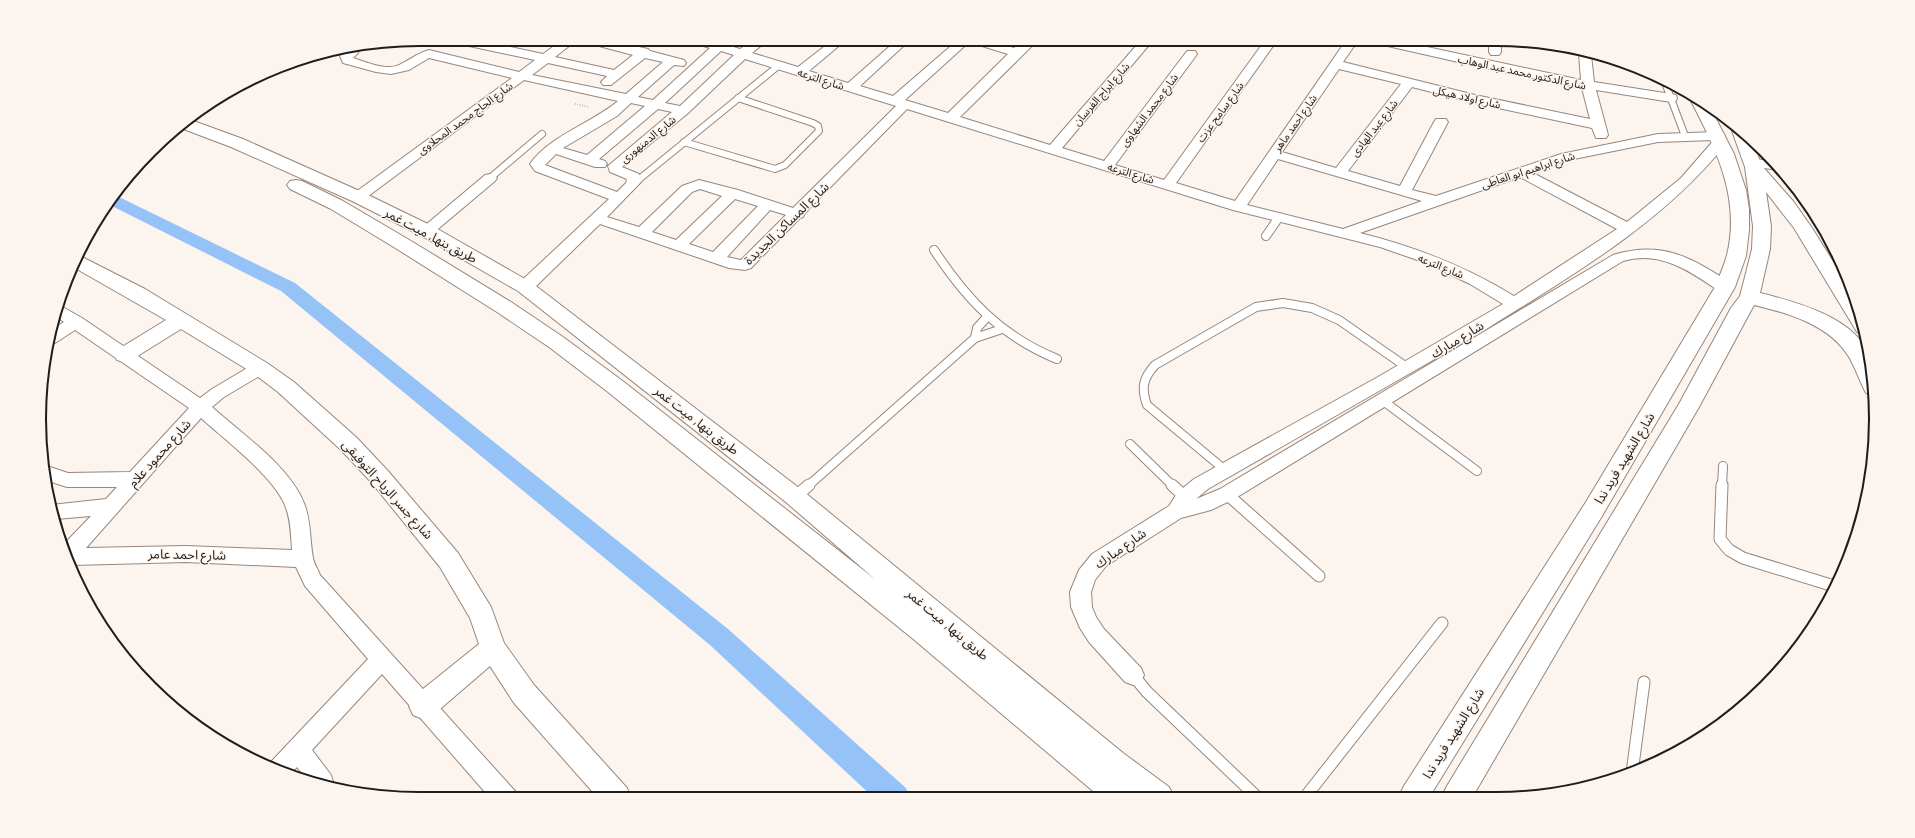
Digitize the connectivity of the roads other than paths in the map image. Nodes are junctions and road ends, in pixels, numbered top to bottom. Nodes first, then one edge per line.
1 (488, 46) edge
2 (563, 46) edge
3 (618, 46) edge
4 (717, 46) edge
5 (727, 46) edge
6 (753, 46) edge
7 (832, 46) edge
8 (897, 46) edge
9 (959, 46) edge
10 (994, 46) edge
11 (1025, 46) edge
12 (1142, 46) edge
13 (1267, 46) edge
14 (1348, 46) edge
15 (1405, 46) edge
16 (1495, 46) edge
17 (723, 48) junction
18 (351, 52) edge
19 (644, 52) junction
20 (1495, 52) dead end
21 (1016, 53) junction
22 (742, 54) junction
23 (1191, 54) dead end
24 (1585, 57) edge
25 (546, 59) junction
26 (672, 61) junction
27 (1336, 64) junction
28 (778, 66) junction
29 (695, 67) junction
30 (800, 72) junction
31 (616, 74) junction
32 (723, 74) junction
33 (522, 77) junction
34 (1409, 83) junction
35 (1588, 86) junction
36 (1667, 87) edge
37 (850, 88) junction
38 (596, 93) junction
39 (628, 98) junction
40 (738, 98) junction
41 (1671, 98) junction
42 (900, 102) junction
43 (657, 103) junction
44 (1704, 110) edge
45 (682, 111) junction
46 (952, 118) junction
47 (1441, 122) dead end
48 (190, 124) edge
49 (1599, 125) junction
50 (179, 134) edge
51 (542, 134) dead end
52 (1685, 136) junction
53 (1719, 139) junction
54 (684, 142) junction
55 (1748, 145) edge
56 (1604, 148) junction
57 (553, 149) junction
58 (1054, 149) junction
59 (1274, 154) junction
60 (1755, 158) edge
61 (590, 160) junction
62 (1766, 162) edge
63 (1107, 166) junction
64 (614, 169) junction
65 (1521, 172) junction
66 (1339, 173) junction
67 (490, 178) joint
68 (1168, 184) junction
69 (630, 186) junction
70 (1404, 192) junction
71 (733, 193) junction
72 (358, 197) junction
73 (618, 197) junction
74 (1436, 201) junction
75 (768, 204) junction
76 (1238, 207) junction
77 (798, 214) junction
78 (1279, 217) junction
79 (596, 218) junction
80 (1628, 229) junction
81 (427, 231) junction
82 (642, 233) junction
83 (1345, 233) junction
84 (1266, 236) dead end
85 (404, 244) junction
86 (679, 246) junction
87 (934, 250) dead end
88 (716, 259) junction
89 (80, 262) edge
90 (525, 286) junction
91 (1725, 286) junction
92 (1749, 297) junction
93 (1515, 304) junction
94 (1851, 306) edge
95 (62, 313) edge
96 (988, 316) junction
97 (182, 320) junction
98 (76, 322) junction
99 (1002, 329) junction
100 (56, 335) edge
101 (975, 338) junction
102 (124, 355) junction
103 (1057, 359) dead end
104 (260, 368) junction
105 (1414, 373) junction
106 (1866, 373) edge
107 (1382, 400) junction
108 (200, 407) junction
109 (1130, 444) dead end
110 (1723, 466) dead end
111 (1477, 470) dead end
112 (50, 474) edge
113 (1218, 474) junction
114 (135, 479) junction
115 (1227, 494) junction
116 (795, 497) junction
117 (1180, 504) junction
118 (112, 506) junction
119 (58, 512) edge
120 (70, 552) edge
121 (72, 557) edge
122 (303, 558) junction
123 (1319, 576) dead end
124 (1830, 585) edge
125 (1442, 623) dead end
126 (494, 648) junction
127 (382, 659) junction
128 (1133, 675) joint
129 (1644, 682) dead end
130 (423, 706) junction
131 (298, 749) junction
132 (282, 766) edge
133 (1633, 766) edge
134 (1106, 771) junction
135 (319, 778) edge
136 (501, 792) edge
137 (612, 792) edge
138 (1119, 792) edge
139 (1149, 792) edge
140 (1250, 792) edge
141 (1309, 792) edge
142 (1417, 792) edge
143 (1459, 792) edge

1 - 25 street
2 - 25 street, شارع الحاج محمد المحلاوى
3 - 19 street
4 - 17 street, شارع الترعه
5 - 17 street
6 - 22 street, شارع الدمنهورى
7 - 30 street
8 - 37 street
9 - 42 street, شارع المساكن الجديدة
10 - 21 street
11 - 21 street
12 - 58 street, شارع ابراج الفرسان
13 - 68 street, شارع سامح عزت
14 - 27 street, شارع احمد ماهر
15 - 35 street, شارع الدكتور محمد عبد الوهاب
16 - 20 street
17 - 22 street, شارع الترعه
17 - 29 street
18 - 33 street
19 - 26 street
19 - 31 street
21 - 46 street
22 - 28 street, شارع الترعه
22 - 32 street, شارع الدمنهورى
23 - 63 street, شارع محمد الشهاوى
24 - 35 street
25 - 31 street
25 - 33 street, شارع الحاج محمد المحلاوى
26 - 29 street
26 - 39 street
27 - 34 street, شارع اولاد هيكل
27 - 59 street, شارع احمد ماهر
28 - 30 street, شارع الترعه
28 - 40 lane
29 - 32 street
29 - 43 street
30 - 37 street, شارع الترعه
31 - 38 street
32 - 45 street, شارع الدمنهورى
33 - 38 street
33 - 72 street, شارع الحاج محمد المحلاوى
34 - 49 street, شارع اولاد هيكل
34 - 66 street, شارع عبد الهادى
35 - 41 street, شارع الدكتور محمد عبد الوهاب
35 - 49 street
36 - 41 lane
37 - 42 street, شارع الترعه
38 - 39 street
39 - 43 street
39 - 57 street
40 - 54 lane
40 - 54 lane
41 - 52 lane
42 - 46 street, شارع الترعه
42 - 77 street, شارع المساكن الجديدة
43 - 45 street
43 - 61 street
44 - 53 main road, شارع الشهيد فريد ندا
45 - 64 street, شارع الدمنهورى
46 - 58 street, شارع الترعه
47 - 70 street
48 - 72 main road, طريق بنها, ميت غمر
49 - 56 street
50 - 85 main road, طريق بنها, ميت غمر
51 - 67 lane
52 - 53 street, شارع ابراهيم ابو العاطى
52 - 56 street, شارع ابراهيم ابو العاطى
53 - 80 street, شارع مبارك
53 - 91 main road, شارع الشهيد فريد ندا
54 - 69 lane
55 - 60 main road
56 - 65 street, شارع ابراهيم ابو العاطى
57 - 61 street
57 - 73 street
58 - 63 street, شارع الترعه
59 - 66 street
59 - 76 street, شارع احمد ماهر
60 - 62 street
60 - 92 main road
60 - 94 main road
61 - 64 street
63 - 68 street, شارع الترعه
64 - 69 street, شارع الدمنهورى
65 - 74 street, شارع ابراهيم ابو العاطى
65 - 80 street
66 - 70 street
67 - 81 street
68 - 76 street, شارع الترعه
69 - 73 street
70 - 74 street
71 - 75 street
71 - 82 street
71 - 86 street
72 - 81 main road, طريق بنها, ميت غمر
73 - 79 street
74 - 83 street, شارع ابراهيم ابو العاطى
75 - 77 street
75 - 88 street
76 - 78 street, شارع الترعه
77 - 88 street, شارع المساكن الجديدة
78 - 83 street, شارع الترعه
78 - 84 lane
79 - 82 street, شارع المساكن الجديدة
79 - 90 street
80 - 93 street, شارع مبارك
81 - 85 main road
81 - 90 main road, طريق بنها, ميت غمر
82 - 86 street, شارع المساكن الجديدة
83 - 93 street, شارع الترعه
85 - 134 main road, طريق بنها, ميت غمر
86 - 88 street, شارع المساكن الجديدة
87 - 96 lane
89 - 97 main road, شارع جسر الرياح التوفيقى
90 - 116 main road, طريق بنها, ميت غمر
91 - 105 street, شارع مبارك
91 - 142 main road, شارع الشهيد فريد ندا
92 - 106 main road
92 - 143 main road
93 - 105 street, شارع مبارك
95 - 98 street
96 - 99 lane
96 - 101 lane
97 - 102 main road
97 - 104 main road, شارع جسر الرياح التوفيقى
98 - 100 street
98 - 102 street
99 - 101 lane
99 - 103 lane
101 - 116 lane
102 - 108 street
104 - 108 street, شارع محمود علام
104 - 126 main road, شارع جسر الرياح التوفيقى
105 - 107 street, شارع مبارك
105 - 113 street, شارع مبارك
105 - 113 lane
107 - 111 lane
107 - 115 street, شارع مبارك
108 - 114 street, شارع محمود علام
108 - 122 street
109 - 117 lane
110 - 124 lane
112 - 114 street
113 - 115 street
113 - 117 street, شارع مبارك
114 - 118 street, شارع محمود علام
115 - 117 street, شارع مبارك
115 - 123 lane
116 - 134 main road, طريق بنها, ميت غمر
117 - 128 street, شارع مبارك
118 - 119 street
118 - 120 street, شارع محمود علام
121 - 122 street, شارع احمد عامر
122 - 127 street
125 - 141 lane
126 - 130 main road
126 - 137 main road, شارع جسر الرياح التوفيقى
127 - 130 street
127 - 131 street
128 - 140 lane
129 - 133 lane
130 - 136 street
131 - 132 street
131 - 135 street
134 - 138 main road, طريق بنها, ميت غمر
134 - 139 main road, طريق بنها, ميت غمر

